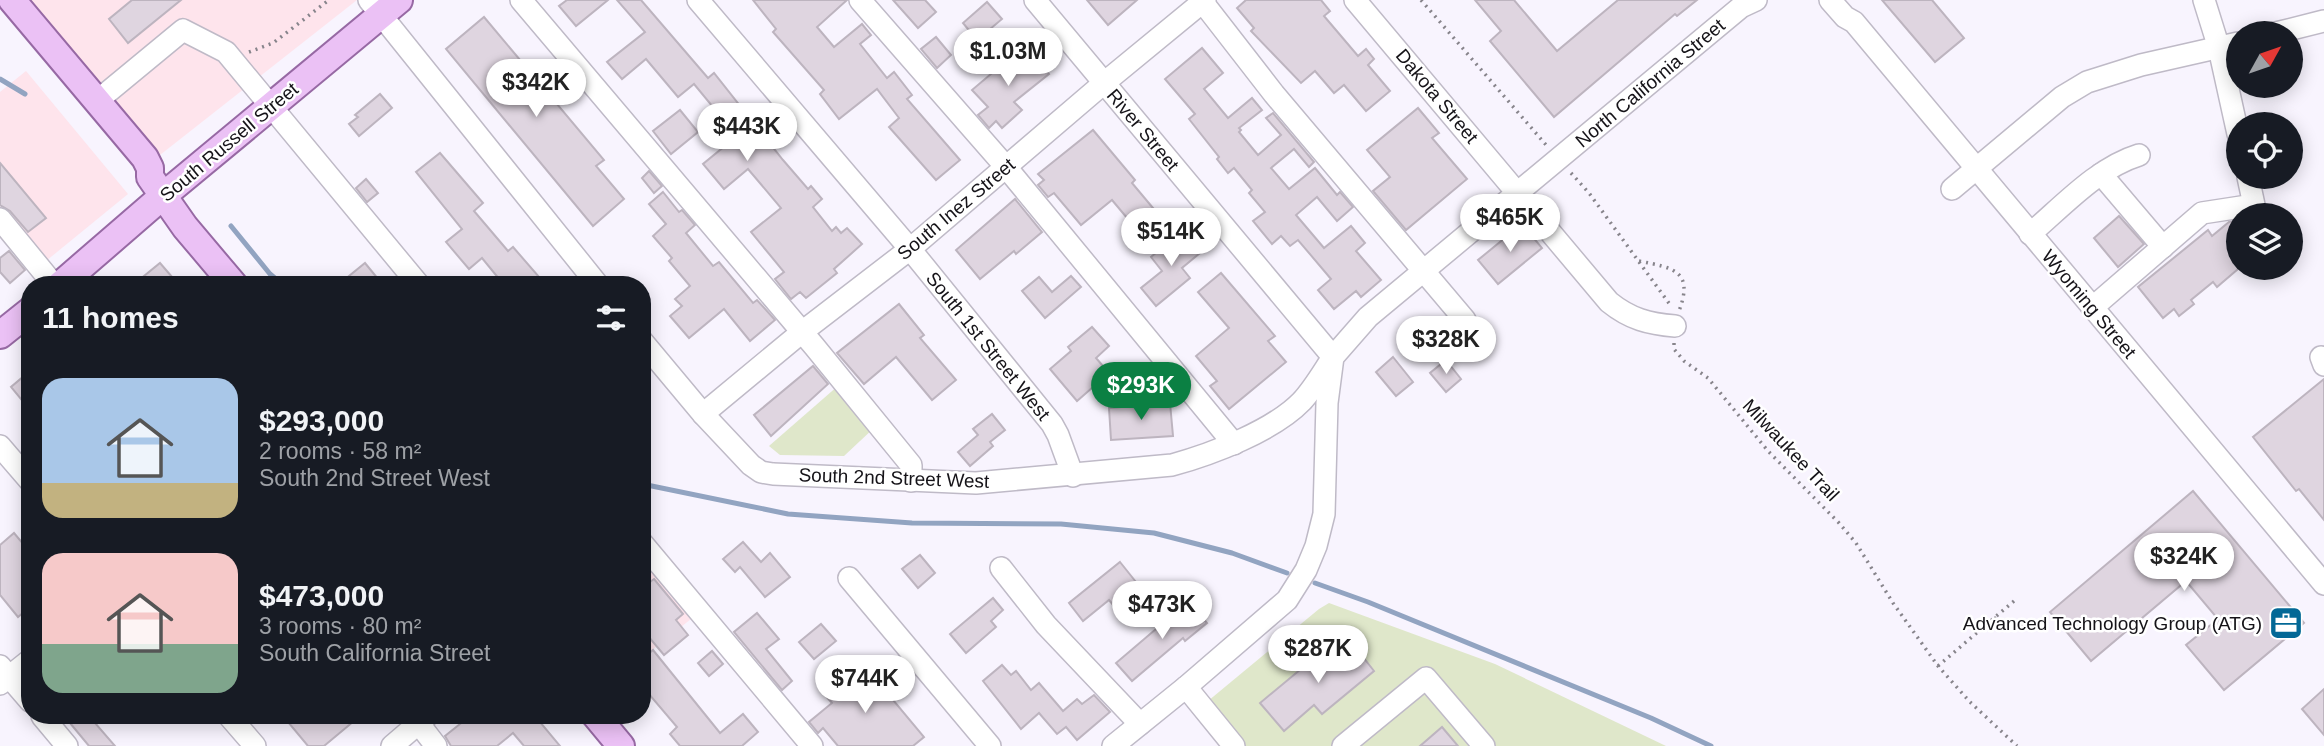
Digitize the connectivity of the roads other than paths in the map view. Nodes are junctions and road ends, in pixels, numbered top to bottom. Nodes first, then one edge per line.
1 (12, 0) edge
2 (521, 0) edge
3 (698, 0) edge
4 (860, 0) edge
5 (1035, 0) edge
6 (1355, 0) edge
7 (1830, 0) edge
8 (1846, 0) edge
9 (2204, 0) edge
10 (1203, 1) edge
11 (1748, 2) edge
12 (383, 5) edge
13 (0, 10) edge
14 (2324, 21) edge
15 (1854, 22) junction
16 (2303, 26) edge
17 (2226, 40) edge
18 (2226, 46) edge
19 (1104, 83) junction
20 (97, 101) junction
21 (271, 106) junction
22 (2139, 155) dead end
23 (1006, 167) junction
24 (1976, 169) junction
25 (2101, 174) junction
26 (157, 186) junction
27 (1952, 189) dead end
28 (2251, 189) edge
29 (1518, 193) junction
30 (0, 219) edge
31 (2030, 234) junction
32 (2163, 247) junction
33 (910, 250) junction
34 (1423, 271) junction
35 (47, 276) edge
36 (69, 276) edge
37 (226, 276) edge
38 (412, 276) edge
39 (591, 276) edge
40 (2092, 308) junction
41 (21, 318) edge
42 (1465, 320) dead end
43 (1676, 320) road end
44 (802, 332) junction
45 (0, 335) edge
46 (651, 352) edge
47 (1334, 357) junction
48 (703, 414) junction
49 (1234, 444) junction
50 (0, 446) edge
51 (21, 470) edge
52 (1073, 475) junction
53 (911, 481) junction
54 (651, 554) edge
55 (1001, 568) dead end
56 (849, 578) dead end
57 (2324, 584) edge
58 (21, 665) edge
59 (3, 676) edge
60 (1186, 687) junction
61 (21, 693) edge
62 (49, 724) edge
63 (236, 724) edge
64 (413, 724) edge
65 (423, 724) edge
66 (603, 724) edge
67 (1140, 724) junction
68 (67, 746) edge
69 (255, 746) edge
70 (391, 746) edge
71 (436, 746) edge
72 (621, 746) edge
73 (812, 746) edge
74 (990, 746) edge
75 (1113, 746) edge
76 (1234, 746) edge
77 (1343, 746) edge
78 (1484, 746) edge

1 - 20 main road
2 - 44 street
3 - 33 street, South 1st Street West
4 - 23 street
5 - 19 street, River Street
6 - 29 street, Dakota Street
7 - 15 street, Wyoming Street
8 - 15 street, Wyoming Street
9 - 17 street
10 - 19 street, South Inez Street
10 - 34 street
11 - 29 street, North California Street
12 - 21 main road, South Russell Street
12 - 39 street
13 - 26 main road
14 - 16 street
15 - 24 street, Wyoming Street
18 - 24 street
19 - 23 street, South Inez Street
19 - 47 street, River Street
20 - 21 street
20 - 26 main road
21 - 26 main road, South Russell Street
21 - 38 street
22 - 25 street
23 - 33 street, South Inez Street
23 - 49 street
24 - 27 street
24 - 31 street, Wyoming Street
25 - 31 street
25 - 32 street
26 - 36 main road, South Russell Street
26 - 37 main road
28 - 32 street
29 - 34 street, North California Street
29 - 43 street, Dakota Street
30 - 35 street
31 - 40 street, Wyoming Street
32 - 40 street
33 - 44 street, South Inez Street
33 - 52 street, South 1st Street West
34 - 42 street
34 - 47 street, South 2nd Street West
40 - 57 street, Wyoming Street
41 - 45 main road
44 - 48 street, South Inez Street
44 - 53 street
46 - 48 street, South 2nd Street West
47 - 49 street, South 2nd Street West
47 - 60 street
48 - 53 street, South 2nd Street West
49 - 52 street, South 2nd Street West
50 - 51 street
52 - 53 street, South 2nd Street West
54 - 73 street
55 - 67 street
56 - 74 street
58 - 59 street
59 - 61 street
60 - 67 street
60 - 76 street
62 - 68 street
63 - 69 street
64 - 70 street
65 - 71 street
66 - 72 main road
67 - 75 street
77 - 78 street

